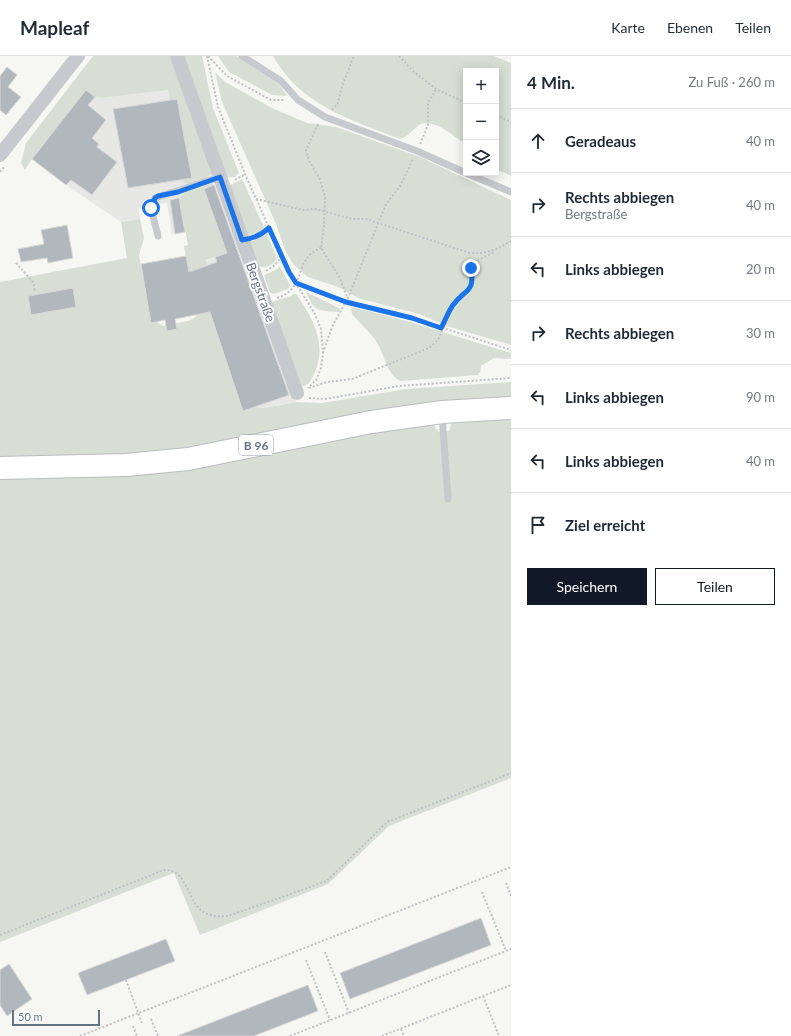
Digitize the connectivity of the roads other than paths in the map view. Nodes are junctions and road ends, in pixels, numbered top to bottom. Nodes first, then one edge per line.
1 (78, 56) edge
2 (177, 56) edge
3 (242, 56) edge
4 (0, 155) edge
5 (463, 172) edge
6 (473, 176) edge
7 (220, 177) junction
8 (511, 192) edge
9 (158, 236) dead end
10 (302, 390) road end
11 (511, 408) edge
12 (442, 412) junction
13 (0, 468) edge
14 (448, 499) dead end

1 - 4 street
2 - 7 street, Bergstraße
3 - 5 lane
6 - 8 lane
7 - 9 lane
7 - 10 street, Bergstraße
11 - 12 main road, B 96
12 - 13 main road, B 96
12 - 14 lane

